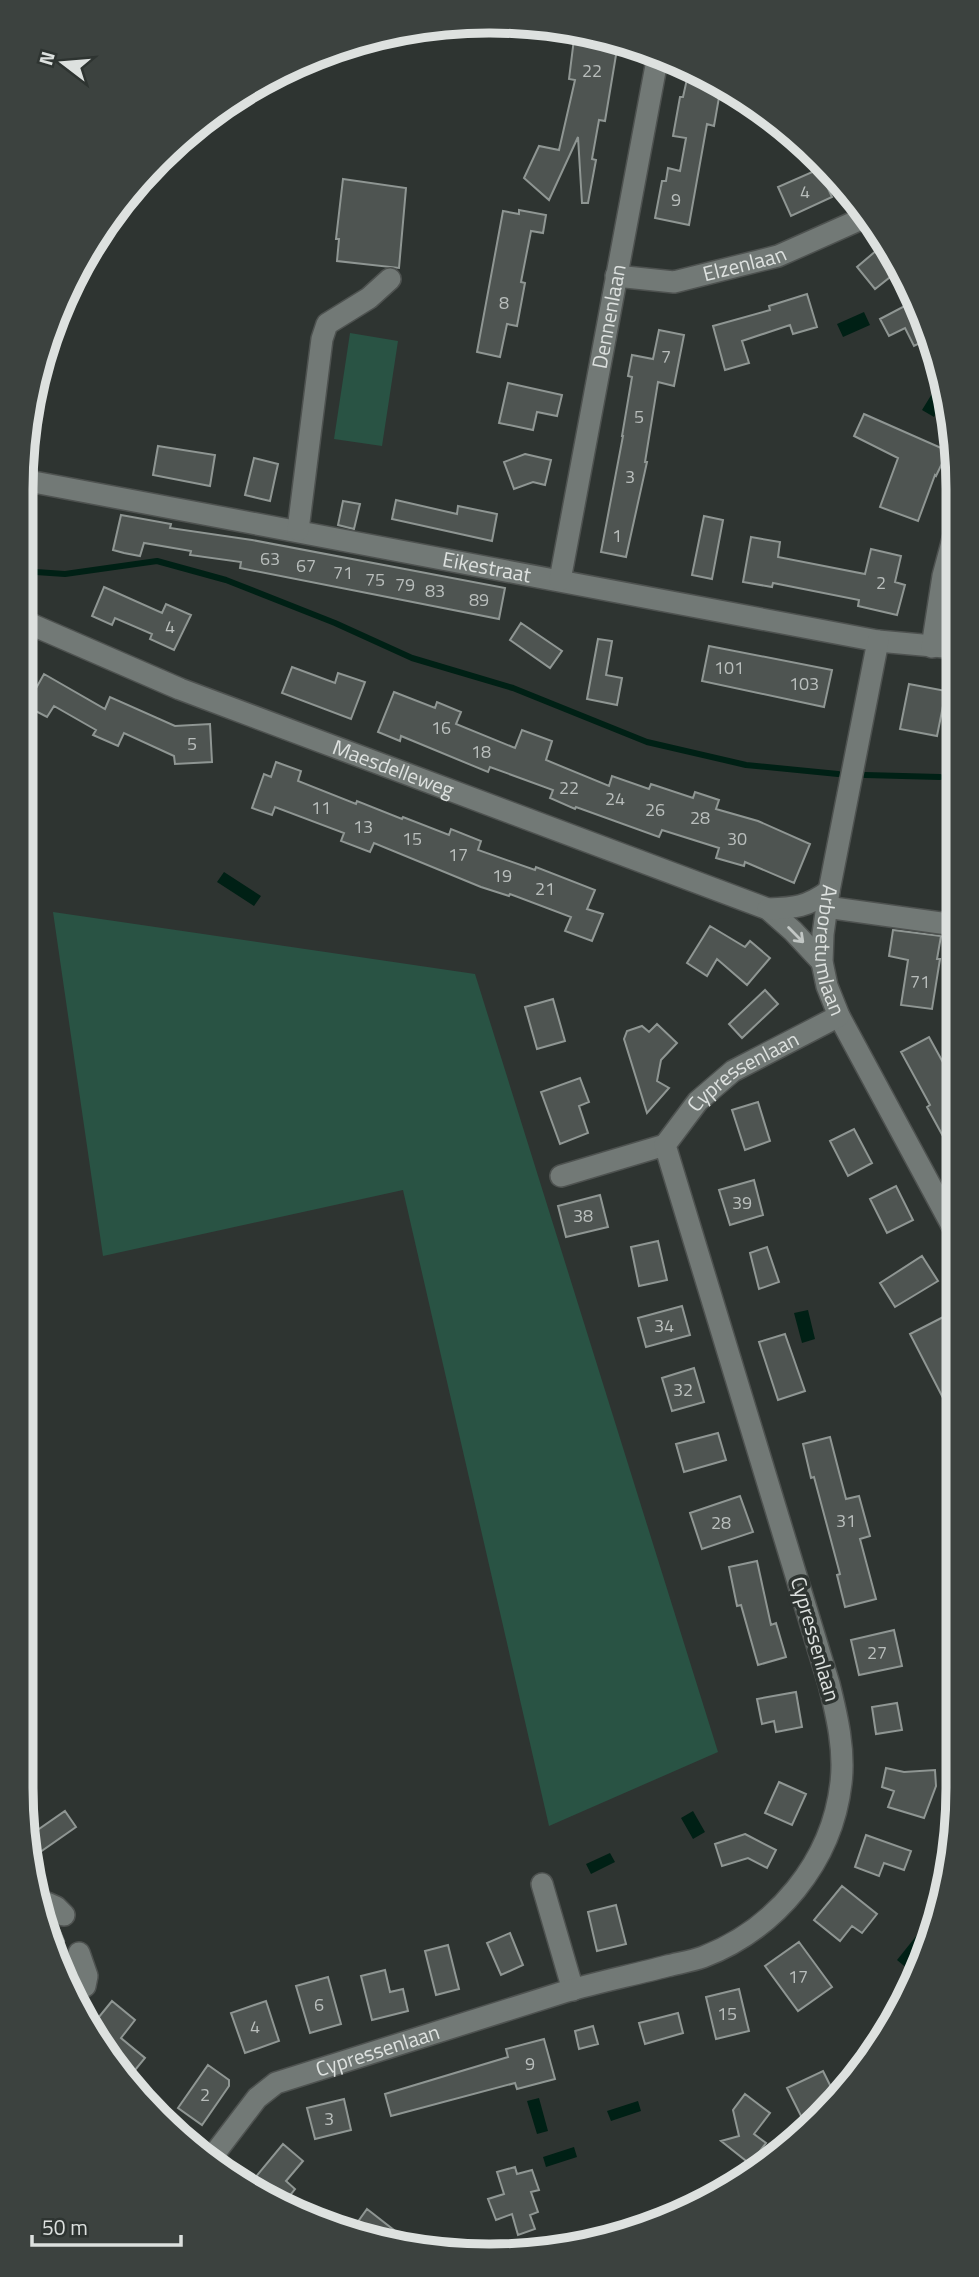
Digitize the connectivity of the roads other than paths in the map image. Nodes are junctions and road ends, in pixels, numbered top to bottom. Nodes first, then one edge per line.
1 (656, 65) edge
2 (858, 221) edge
3 (616, 276) junction
4 (390, 279) dead end
5 (33, 482) edge
6 (298, 530) junction
7 (946, 565) edge
8 (559, 580) junction
9 (33, 625) edge
10 (878, 641) junction
11 (932, 647) junction
12 (946, 648) edge
13 (827, 899) junction
14 (768, 909) junction
15 (946, 923) edge
16 (822, 962) junction
17 (839, 1016) junction
18 (665, 1145) junction
19 (561, 1176) dead end
20 (946, 1214) edge
21 (542, 1884) dead end
22 (48, 1904) edge
23 (64, 1915) dead end
24 (79, 1953) dead end
25 (80, 1989) edge
26 (573, 1990) junction
27 (216, 2152) edge

1 - 3 street, Dennenlaan
2 - 3 street, Elzenlaan
3 - 8 street, Dennenlaan
4 - 6 street
5 - 6 street, Eikestraat
6 - 8 street, Eikestraat
7 - 11 street
8 - 10 street, Eikestraat
9 - 14 street, Maesdelleweg
10 - 11 street, Eikestraat
10 - 13 street, Arboretumlaan
11 - 12 street, Eikestraat
13 - 14 street, Maesdelleweg
13 - 15 street
13 - 16 street, Arboretumlaan
14 -> 16 street, Maesdelleweg
16 - 17 street, Arboretumlaan
17 - 18 street, Cypressenlaan
17 - 20 street, Arboretumlaan
18 - 19 street
18 - 26 street, Cypressenlaan
21 - 26 street
22 - 23 street
24 - 25 street
26 - 27 street, Cypressenlaan

